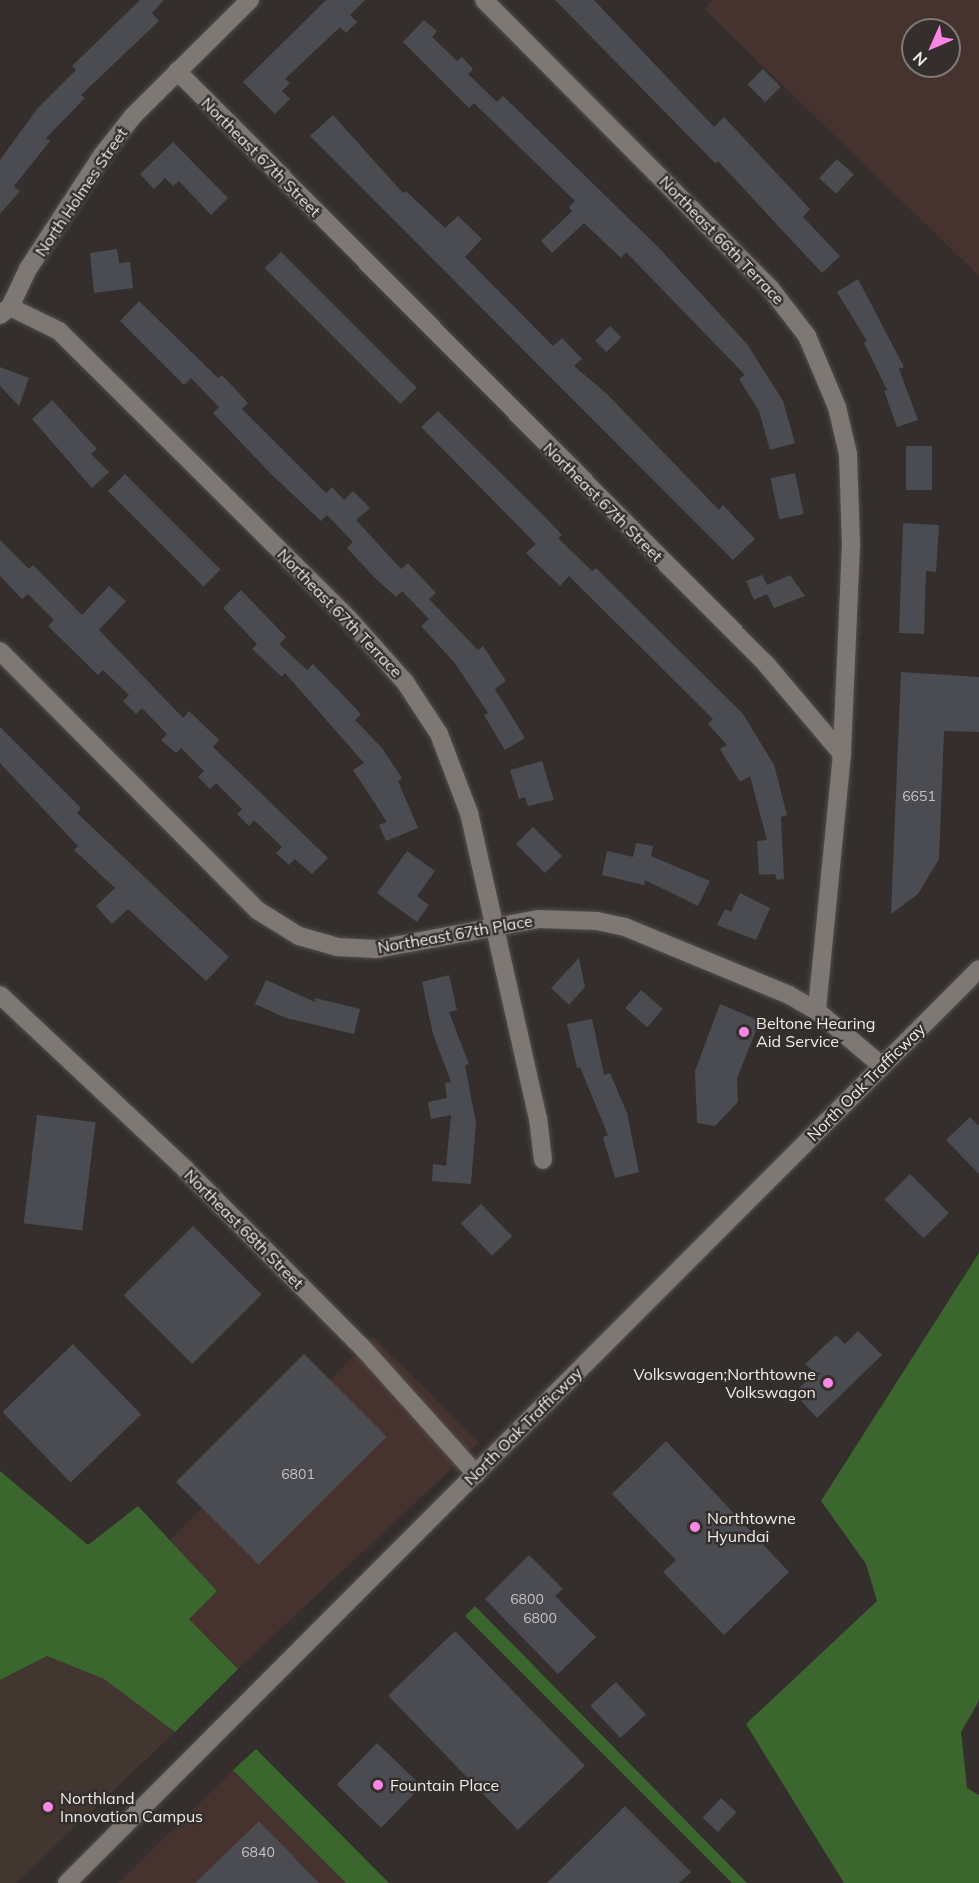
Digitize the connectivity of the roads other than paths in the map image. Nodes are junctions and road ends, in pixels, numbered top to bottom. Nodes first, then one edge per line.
1 (250, 0) edge
2 (484, 0) edge
3 (177, 71) junction
4 (5, 311) edge
5 (0, 651) edge
6 (842, 753) junction
7 (493, 930) junction
8 (979, 969) edge
9 (0, 995) edge
10 (817, 1011) junction
11 (881, 1065) junction
12 (543, 1160) dead end
13 (476, 1474) junction
14 (67, 1883) edge

1 - 3 street, North Holmes Street
2 - 6 street, Northeast 66th Terrace
3 - 4 street, North Holmes Street
3 - 6 street, Northeast 67th Street
4 - 7 street, Northeast 67th Terrace
5 - 7 street, Northeast 67th Place
6 - 10 street
7 - 10 street, Northeast 67th Place
7 - 12 street, Northeast 67th Terrace
8 - 11 street, North Oak Trafficway
9 - 13 street, Northeast 68th Street
10 - 11 street, Northeast 67th Place
11 - 13 street, North Oak Trafficway
13 - 14 street, North Oak Trafficway

